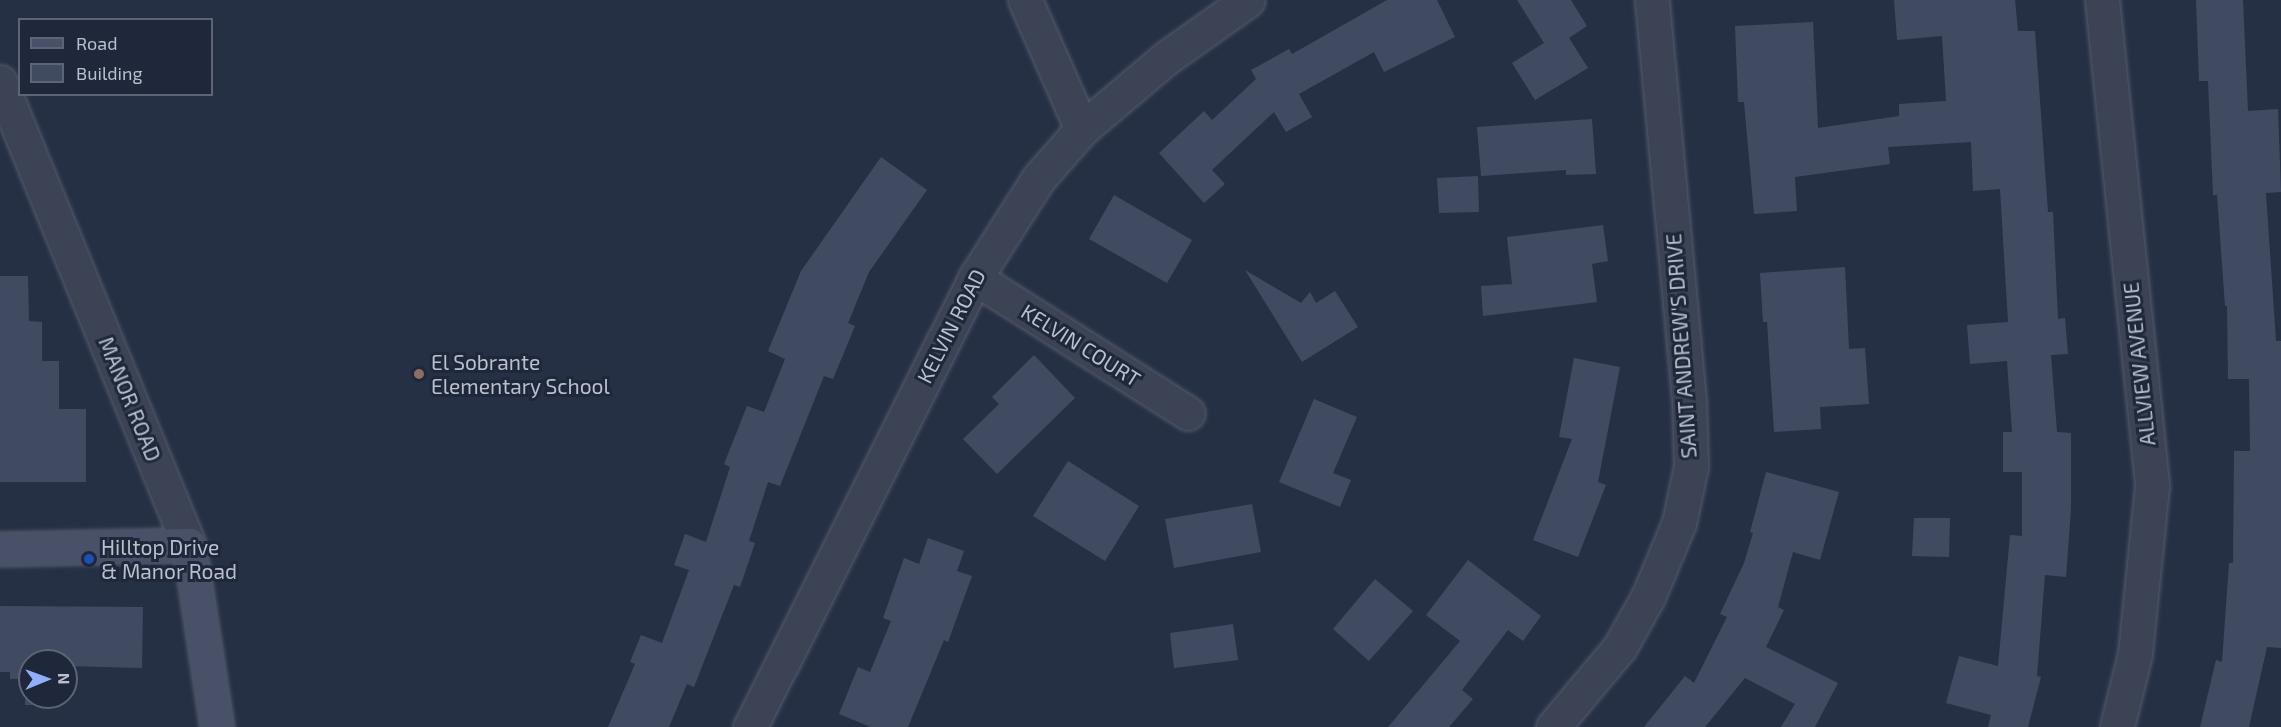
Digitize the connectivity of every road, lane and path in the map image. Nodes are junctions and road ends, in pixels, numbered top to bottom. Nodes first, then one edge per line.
1 (1025, 0) edge
2 (1248, 0) edge
3 (1652, 0) edge
4 (2102, 0) edge
5 (0, 82) edge
6 (1082, 129) junction
7 (975, 278) junction
8 (1188, 413) dead end
9 (189, 545) junction
10 (0, 549) edge
11 (217, 727) edge
12 (750, 727) edge
13 (1553, 727) edge
14 (2117, 727) edge

1 - 6 street
2 - 6 street, KELVIN ROAD
3 - 13 street, SAINT ANDREW'S DRIVE
4 - 14 street, ALLVIEW AVENUE
5 - 9 street, MANOR ROAD
6 - 7 street, KELVIN ROAD
7 - 8 street, KELVIN COURT
7 - 12 street, KELVIN ROAD
9 - 10 street
9 - 11 street, MANOR ROAD

